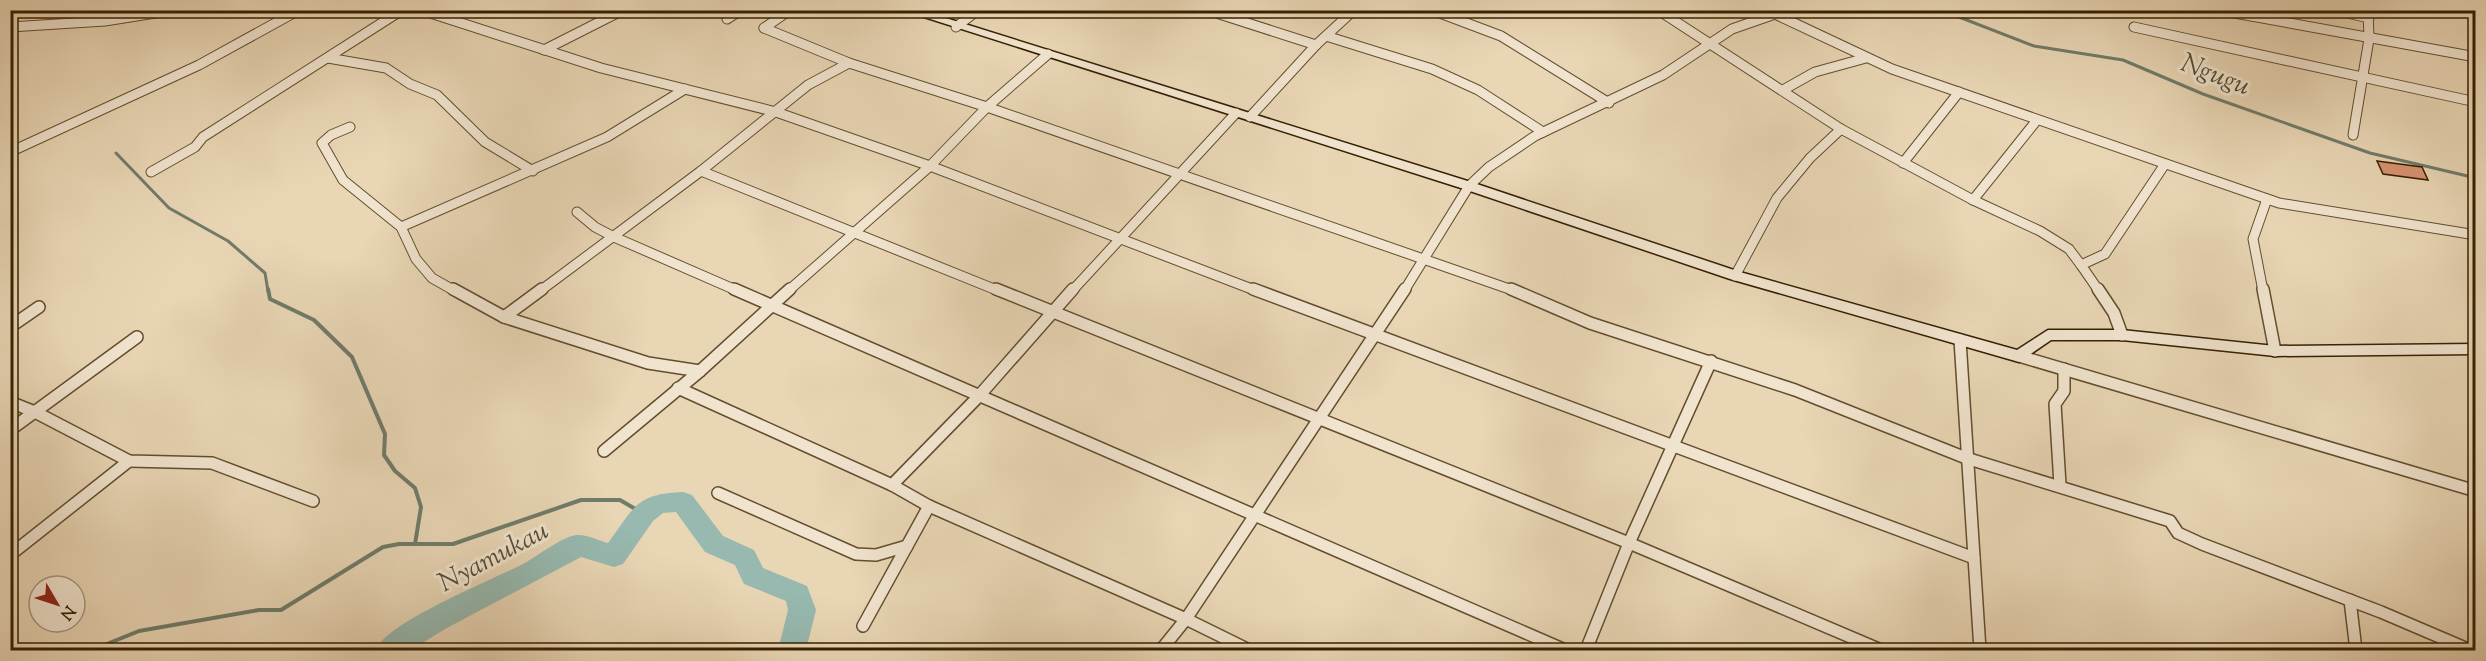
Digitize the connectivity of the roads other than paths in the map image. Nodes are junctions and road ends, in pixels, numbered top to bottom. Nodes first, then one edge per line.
1 (174, 10) edge
2 (299, 10) edge
3 (402, 10) edge
4 (421, 10) edge
5 (623, 10) edge
6 (741, 10) edge
7 (790, 10) edge
8 (907, 10) edge
9 (978, 10) edge
10 (1207, 10) edge
11 (1354, 10) edge
12 (1432, 10) edge
13 (1658, 10) edge
14 (2218, 10) edge
15 (2334, 10) edge
16 (435, 12) edge
17 (1776, 12) edge
18 (2369, 14) edge
19 (727, 19) dead end
20 (10, 27) edge
21 (956, 27) junction
22 (2134, 27) dead end
23 (1326, 36) junction
24 (2369, 39) junction
25 (1316, 45) junction
26 (1710, 45) junction
27 (544, 50) junction
28 (1048, 54) junction
29 (2475, 57) edge
30 (328, 58) junction
31 (1866, 58) junction
32 (849, 63) junction
33 (2364, 78) junction
34 (685, 89) junction
35 (1783, 90) junction
36 (1959, 92) junction
37 (2475, 102) edge
38 (1609, 103) junction
39 (987, 107) junction
40 (776, 112) junction
41 (1243, 115) junction
42 (2037, 120) junction
43 (350, 127) dead end
44 (1841, 129) junction
45 (1543, 132) junction
46 (2353, 135) dead end
47 (10, 152) edge
48 (1903, 163) junction
49 (2164, 164) junction
50 (930, 166) junction
51 (532, 171) junction
52 (701, 171) junction
53 (151, 172) dead end
54 (1180, 173) junction
55 (1469, 186) junction
56 (2267, 199) junction
57 (1974, 200) junction
58 (578, 212) dead end
59 (400, 227) junction
60 (854, 231) junction
61 (2475, 235) edge
62 (614, 237) junction
63 (1117, 239) junction
64 (1423, 260) junction
65 (2081, 265) junction
66 (1735, 276) junction
67 (772, 305) junction
68 (39, 307) dead end
69 (1053, 311) junction
70 (504, 318) junction
71 (10, 327) edge
72 (1376, 335) junction
73 (2122, 335) junction
74 (137, 338) dead end
75 (1960, 340) junction
76 (2475, 349) edge
77 (2275, 351) junction
78 (2019, 356) junction
79 (1711, 361) junction
80 (2064, 369) junction
81 (699, 371) junction
82 (678, 388) junction
83 (978, 397) junction
84 (10, 402) edge
85 (35, 412) junction
86 (1317, 419) junction
87 (10, 430) edge
88 (1673, 444) junction
89 (603, 451) dead end
90 (1966, 458) junction
91 (129, 461) junction
92 (892, 485) junction
93 (2060, 485) junction
94 (2475, 491) edge
95 (718, 493) dead end
96 (313, 501) dead end
97 (929, 506) junction
98 (1254, 514) junction
99 (1629, 543) junction
100 (907, 546) junction
101 (10, 555) edge
102 (1974, 558) junction
103 (2350, 600) junction
104 (1186, 619) junction
105 (863, 626) dead end
106 (1161, 651) edge
107 (1249, 651) edge
108 (1565, 651) edge
109 (1586, 651) edge
110 (1881, 651) edge
111 (1980, 651) edge
112 (2356, 651) edge
113 (2470, 651) edge

1 - 20 street
2 - 47 street
3 - 30 street
4 - 16 street
5 - 27 street
6 - 19 street
7 - 32 street
8 - 21 street
9 - 21 street
10 - 25 street
11 - 23 street
12 - 38 street
13 - 26 street
14 - 24 street
15 - 18 street
16 - 27 street
17 - 26 street
17 - 31 street
18 - 24 street
21 - 28 street
22 - 33 street
23 - 25 street
23 - 45 street
24 - 29 street
24 - 33 street
25 - 41 street
26 - 35 street
26 - 38 street
27 - 34 street
28 - 39 street
28 - 41 street
30 - 51 street
30 - 53 street
31 - 35 street
31 - 36 street
32 - 39 street
32 - 40 street
33 - 37 street
33 - 46 street
34 - 40 street
34 - 51 street
35 - 44 street
36 - 42 street
36 - 48 street
38 - 45 street
39 - 50 street
39 - 54 street
40 - 50 street
40 - 52 street
41 - 54 street
41 - 55 street
42 - 49 street
42 - 57 street
43 - 59 street
44 - 48 street
44 - 66 street
45 - 55 street
48 - 57 street
49 - 56 street
49 - 65 street
50 - 60 street
50 - 63 street
51 - 59 street
52 - 60 street
52 - 62 street
54 - 63 street
54 - 64 street
55 - 64 street
55 - 66 street
56 - 61 street
56 - 77 street
57 - 65 street
58 - 62 street
59 - 70 street
60 - 67 street
60 - 69 street
62 - 67 street
62 - 70 street
63 - 69 street
63 - 72 street
64 - 72 street
64 - 79 street
65 - 73 street
66 - 75 street
67 - 81 street
67 - 83 street
68 - 71 street
69 - 83 street
69 - 86 street
70 - 81 street
72 - 86 street
72 - 88 street
73 - 77 street
73 - 78 street
74 - 85 street
75 - 78 street
75 - 90 street
76 - 77 street
78 - 80 street
79 - 88 street
79 - 90 street
80 - 93 street
80 - 94 street
81 - 82 street
82 - 89 street
82 - 92 street
83 - 92 street
83 - 98 street
84 - 85 street
85 - 87 street
85 - 91 street
86 - 98 street
86 - 99 street
88 - 99 street
88 - 102 street
90 - 93 street
90 - 102 street
91 - 96 street
91 - 101 street
92 - 97 street
93 - 103 street
95 - 100 street
97 - 100 street
97 - 104 street
98 - 104 street
98 - 108 street
99 - 109 street
99 - 110 street
100 - 105 street
102 - 111 street
103 - 112 street
103 - 113 street
104 - 106 street
104 - 107 street

